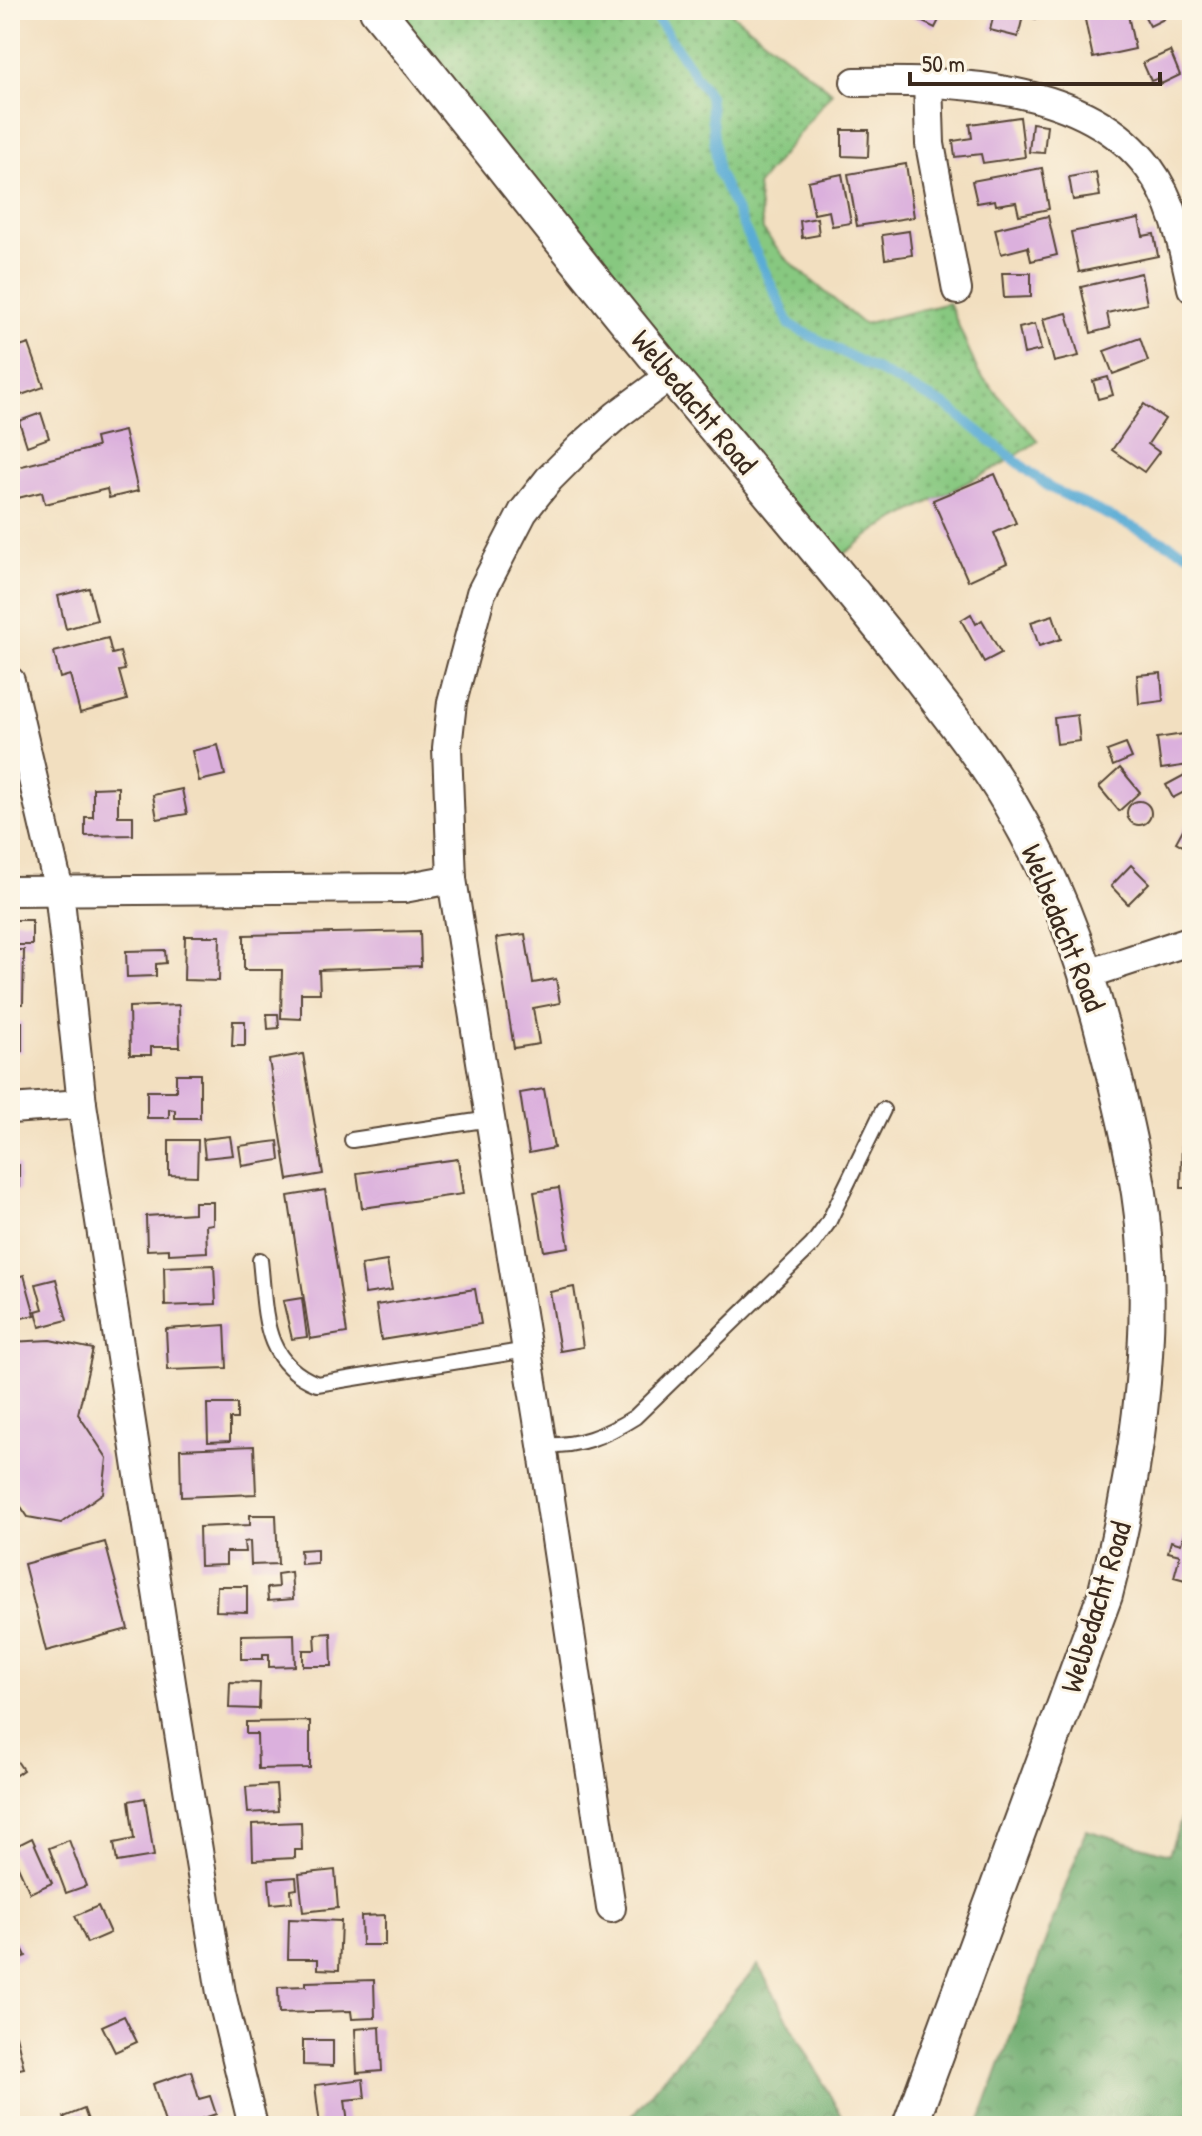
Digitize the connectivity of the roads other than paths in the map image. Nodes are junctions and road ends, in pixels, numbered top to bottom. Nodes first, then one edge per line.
1 (377, 10) edge
2 (928, 81) junction
3 (855, 82) dead end
4 (1192, 288) edge
5 (957, 290) dead end
6 (671, 375) junction
7 (10, 681) edge
8 (452, 879) junction
9 (59, 890) junction
10 (10, 891) edge
11 (1192, 940) edge
12 (1088, 974) junction
13 (82, 1104) junction
14 (10, 1109) edge
15 (883, 1110) dead end
16 (490, 1119) junction
17 (352, 1140) dead end
18 (260, 1260) dead end
19 (527, 1350) junction
20 (542, 1445) junction
21 (611, 1908) dead end
22 (253, 2126) edge
23 (910, 2126) edge

1 - 6 street, Welbedacht Road
2 - 3 street
2 - 4 street
2 - 5 street
6 - 8 street
6 - 12 street, Welbedacht Road
7 - 9 street
8 - 9 street
8 - 16 street
9 - 10 street
9 - 13 street
11 - 12 street
12 - 23 street, Welbedacht Road
13 - 14 street
13 - 22 street
15 - 20 lane
16 - 17 lane
16 - 19 street
18 - 19 lane
19 - 20 street
20 - 21 street

